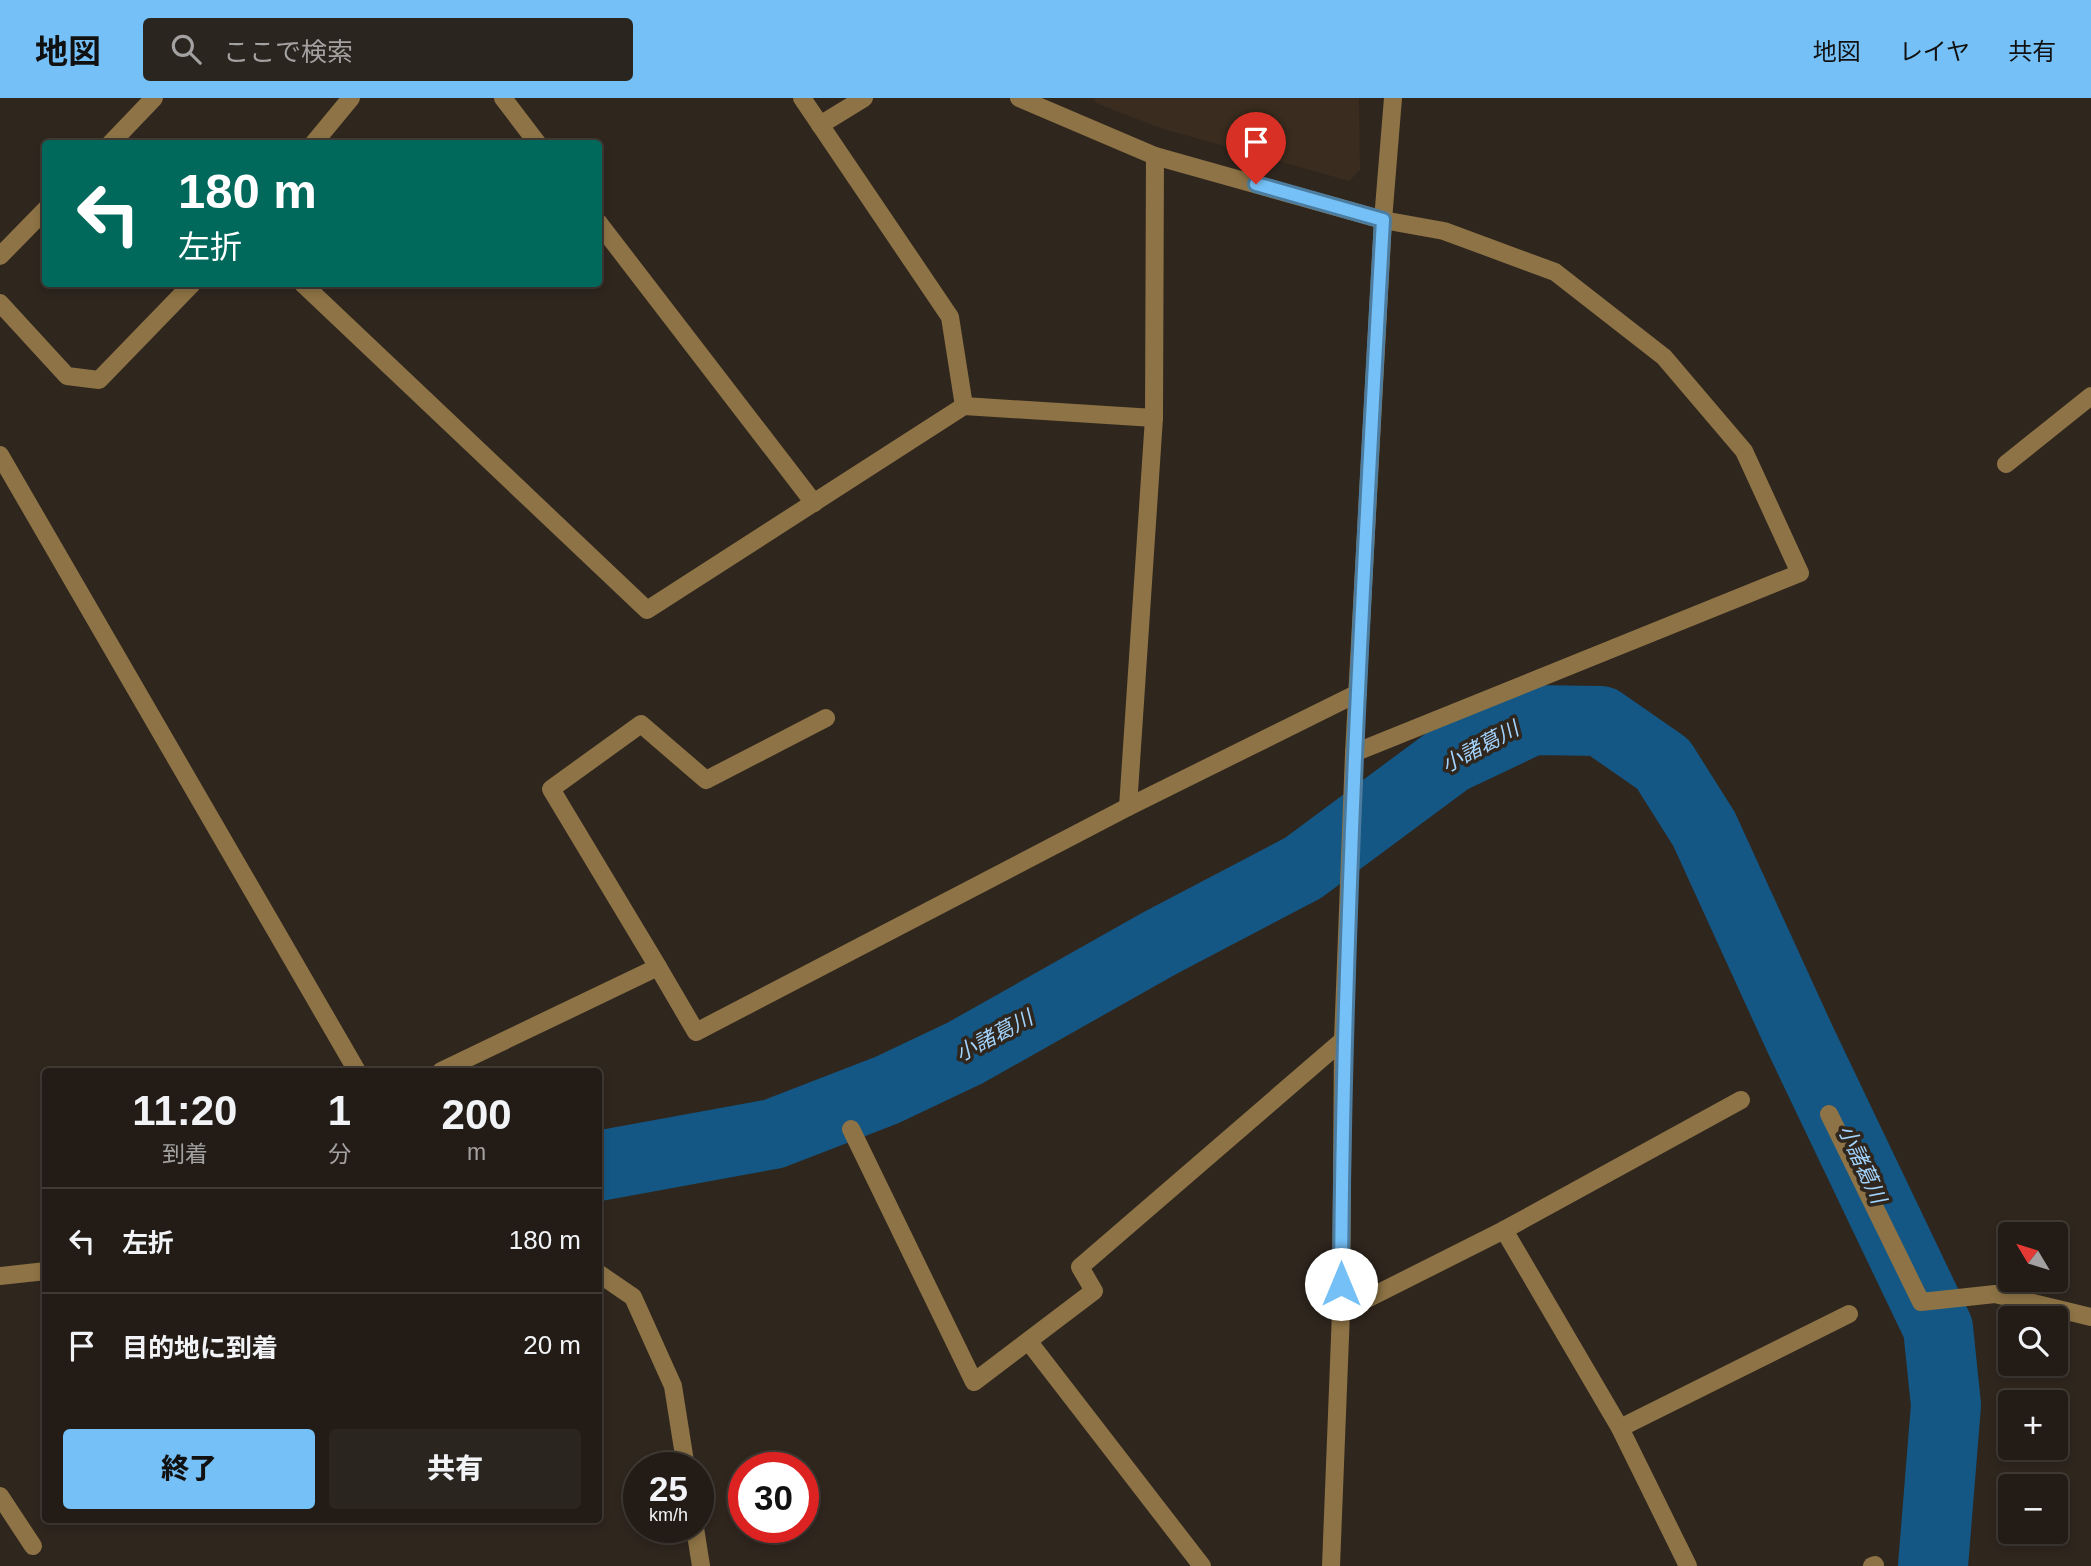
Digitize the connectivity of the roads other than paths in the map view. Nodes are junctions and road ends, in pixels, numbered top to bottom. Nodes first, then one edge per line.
1 (155, 98) edge
2 (351, 98) edge
3 (503, 98) edge
4 (802, 98) edge
5 (864, 98) edge
6 (1019, 98) edge
7 (1393, 98) edge
8 (820, 125) junction
9 (114, 140) edge
10 (316, 140) edge
11 (535, 140) edge
12 (1155, 156) junction
13 (42, 213) edge
14 (1383, 220) junction
15 (602, 227) edge
16 (0, 256) edge
17 (189, 287) edge
18 (306, 287) edge
19 (0, 303) edge
20 (2091, 396) edge
21 (964, 406) junction
22 (1154, 418) junction
23 (0, 455) edge
24 (2006, 464) dead end
25 (814, 502) junction
26 (1358, 693) junction
27 (826, 718) dead end
28 (1354, 753) junction
29 (1128, 807) junction
30 (659, 967) junction
31 (1343, 1040) junction
32 (355, 1068) edge
33 (446, 1068) edge
34 (1741, 1100) dead end
35 (1829, 1114) dead end
36 (851, 1129) dead end
37 (1504, 1230) junction
38 (42, 1271) edge
39 (0, 1276) edge
40 (602, 1276) edge
41 (1341, 1312) junction
42 (1849, 1314) dead end
43 (2091, 1317) edge
44 (1029, 1342) junction
45 (1620, 1428) junction
46 (683, 1452) edge
47 (0, 1496) edge
48 (697, 1543) edge
49 (33, 1546) dead end
50 (701, 1566) edge
51 (1202, 1566) edge
52 (1331, 1566) edge
53 (1688, 1566) edge

1 - 9 street
2 - 10 street
3 - 11 street
4 - 8 street
5 - 8 street
6 - 12 street
7 - 14 street
8 - 21 street
12 - 14 street
12 - 22 street
13 - 16 street
14 - 26 street
14 - 28 street
15 - 25 street
17 - 19 street
18 - 25 street
20 - 24 street
21 - 22 street
21 - 25 street
22 - 29 street
23 - 32 street
26 - 28 street
26 - 29 street
27 - 30 street
28 - 31 street
29 - 30 street
30 - 33 street
31 - 41 street
31 - 44 street
34 - 37 street
35 - 43 street
36 - 44 street
37 - 41 street
37 - 45 street
38 - 39 street
40 - 46 street
41 - 52 street
42 - 45 street
44 - 51 street
45 - 53 street
47 - 49 street
48 - 50 street

